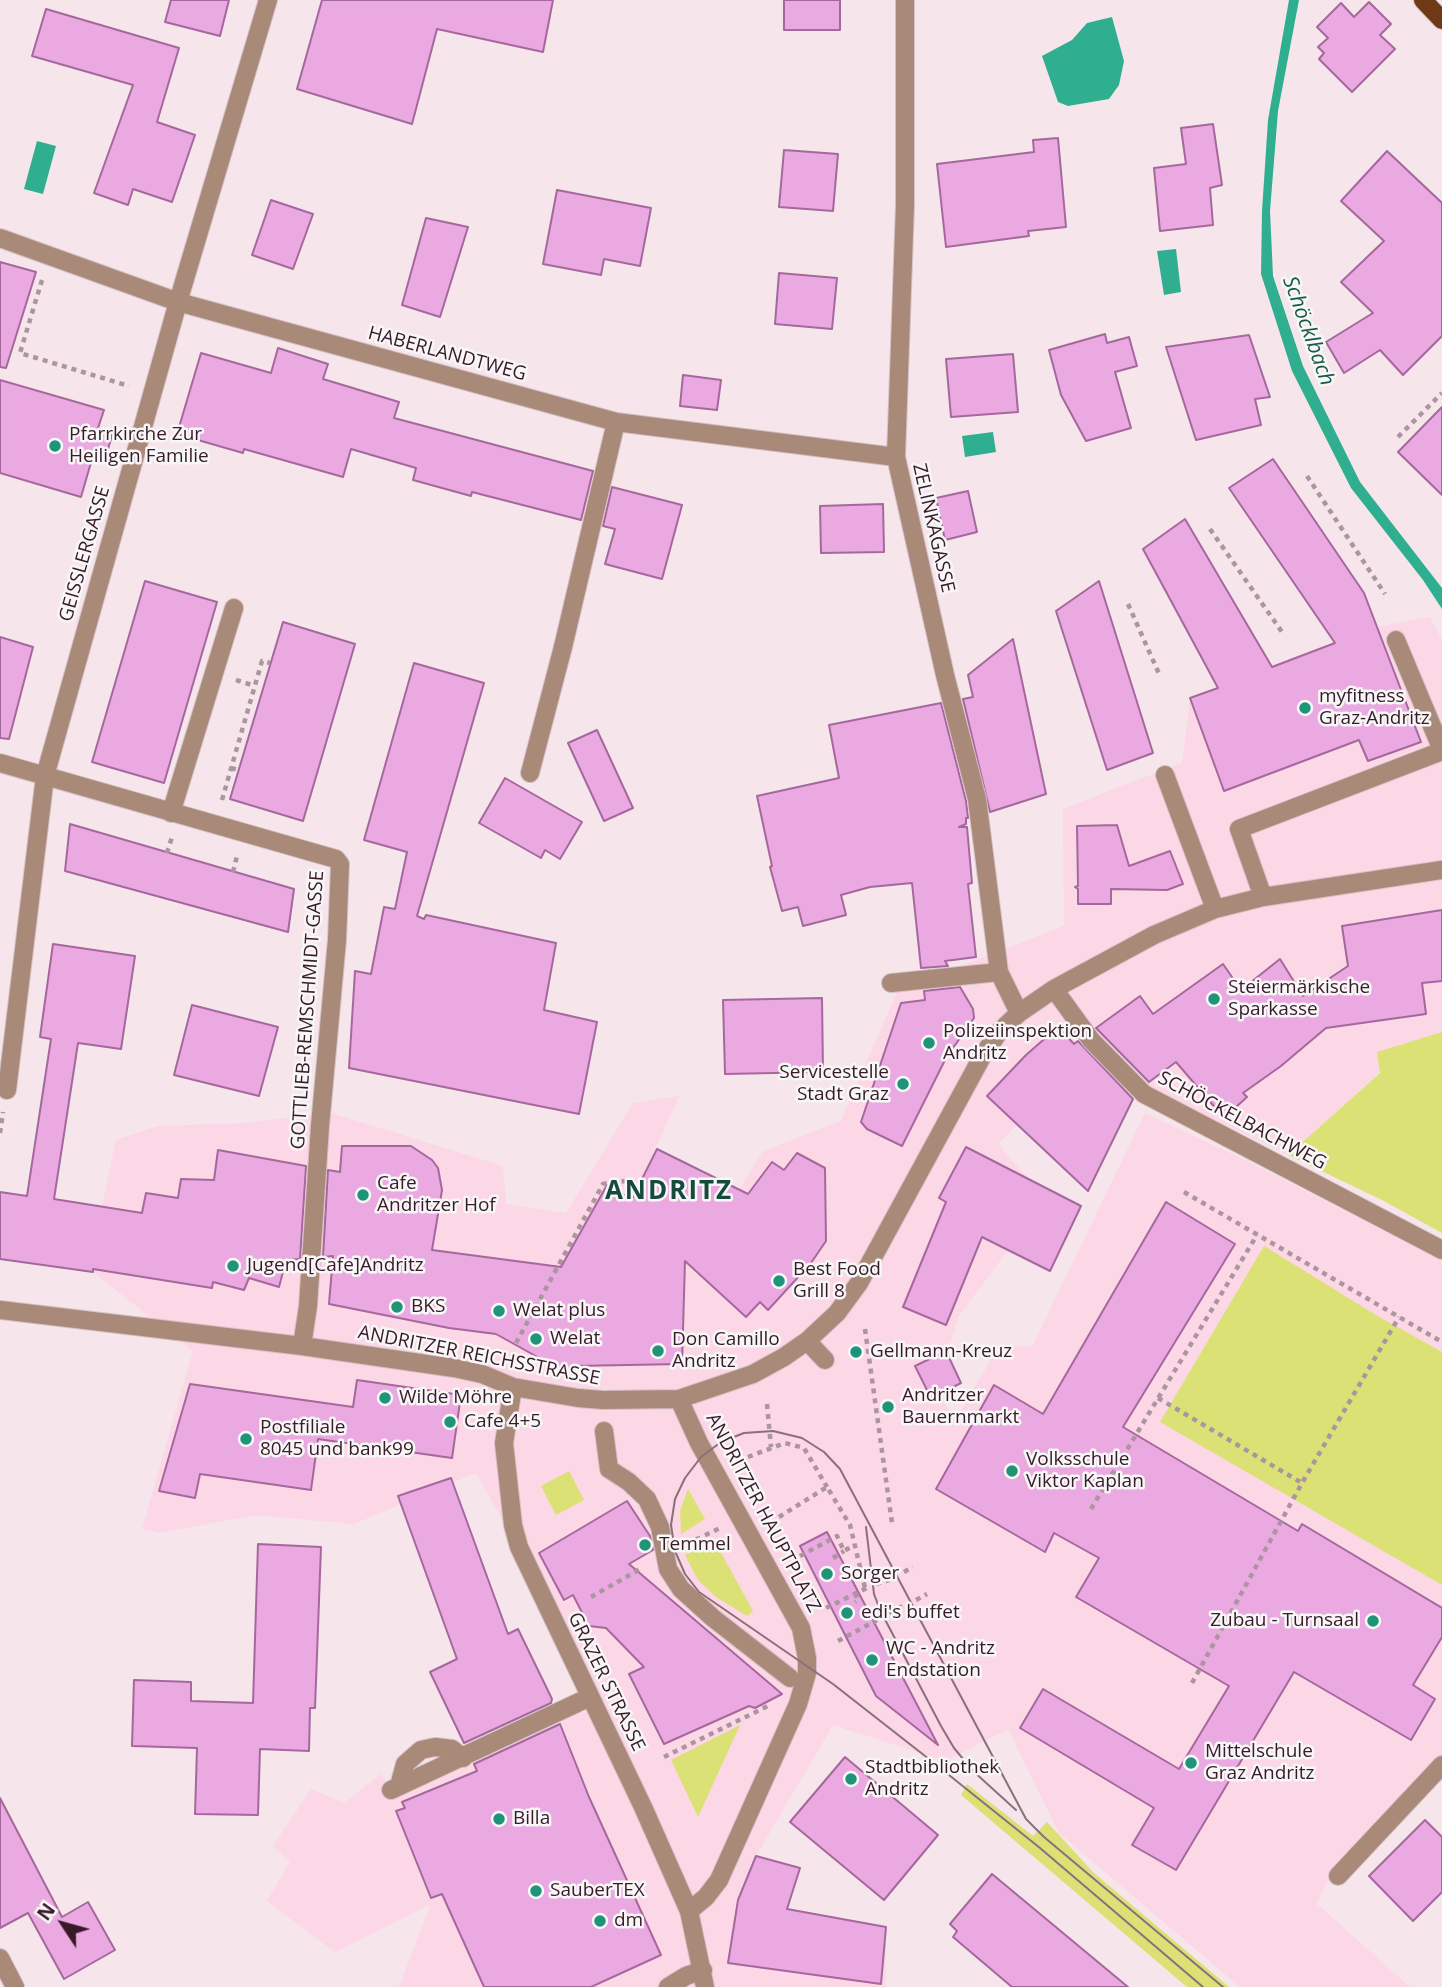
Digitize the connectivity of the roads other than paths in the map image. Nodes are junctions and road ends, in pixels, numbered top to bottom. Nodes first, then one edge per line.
1 (268, 0) edge
2 (905, 0) edge
3 (1423, 0) edge
4 (1442, 20) edge
5 (0, 238) edge
6 (178, 302) junction
7 (616, 422) junction
8 (896, 457) junction
9 (234, 608) dead end
10 (1395, 640) dead end
11 (1442, 751) edge
12 (0, 763) edge
13 (530, 773) dead end
14 (1165, 775) dead end
15 (45, 776) junction
16 (171, 813) junction
17 (1442, 870) edge
18 (1263, 897) junction
19 (1215, 909) junction
20 (999, 972) junction
21 (891, 983) dead end
22 (1054, 989) junction
23 (1019, 1013) junction
24 (7, 1090) dead end
25 (1442, 1250) edge
26 (0, 1310) edge
27 (807, 1341) junction
28 (302, 1346) junction
29 (825, 1360) dead end
30 (513, 1387) junction
31 (679, 1399) junction
32 (604, 1431) dead end
33 (793, 1674) junction
34 (590, 1697) junction
35 (463, 1758) junction
36 (1442, 1765) edge
37 (1338, 1876) dead end
38 (689, 1911) junction
39 (0, 1958) edge
40 (704, 1978) edge
41 (15, 1987) edge
42 (668, 1987) edge

1 - 6 street, GEISSLERGASSE
2 - 8 street, ZELINKAGASSE
3 - 4 main road
5 - 6 street, HABERLANDTWEG
6 - 7 street, HABERLANDTWEG
6 - 15 street, GEISSLERGASSE
7 - 8 street, HABERLANDTWEG
7 - 13 street
8 - 20 street, ZELINKAGASSE
9 - 16 street
10 - 11 street
11 - 18 street
12 - 15 street, GOTTLIEB-REMSCHMIDT-GASSE
14 - 19 street
15 - 16 street, GOTTLIEB-REMSCHMIDT-GASSE
15 - 24 street, GEISSLERGASSE
16 - 28 street, GOTTLIEB-REMSCHMIDT-GASSE
17 - 18 street, ANDRITZER REICHSSTRASSE
18 - 19 street, ANDRITZER REICHSSTRASSE
19 - 22 street, ANDRITZER REICHSSTRASSE
20 - 21 street
20 - 23 street, ZELINKAGASSE
22 - 23 street, ANDRITZER REICHSSTRASSE
22 - 25 street, SCHÖCKELBACHWEG
23 - 27 street, ANDRITZER REICHSSTRASSE
26 - 28 street, ANDRITZER REICHSSTRASSE
27 - 29 street
27 - 31 street, ANDRITZER REICHSSTRASSE
28 - 30 street, ANDRITZER REICHSSTRASSE
30 - 31 street, ANDRITZER REICHSSTRASSE
30 - 34 street, GRAZER STRASSE
31 - 33 street, ANDRITZER HAUPTPLATZ
32 - 33 street
33 - 38 street, ANDRITZER HAUPTPLATZ
34 - 35 street
34 - 38 street, GRAZER STRASSE
35 - 35 street
36 - 37 street
38 - 40 street, GRAZER STRASSE
39 - 41 street
40 - 42 street

